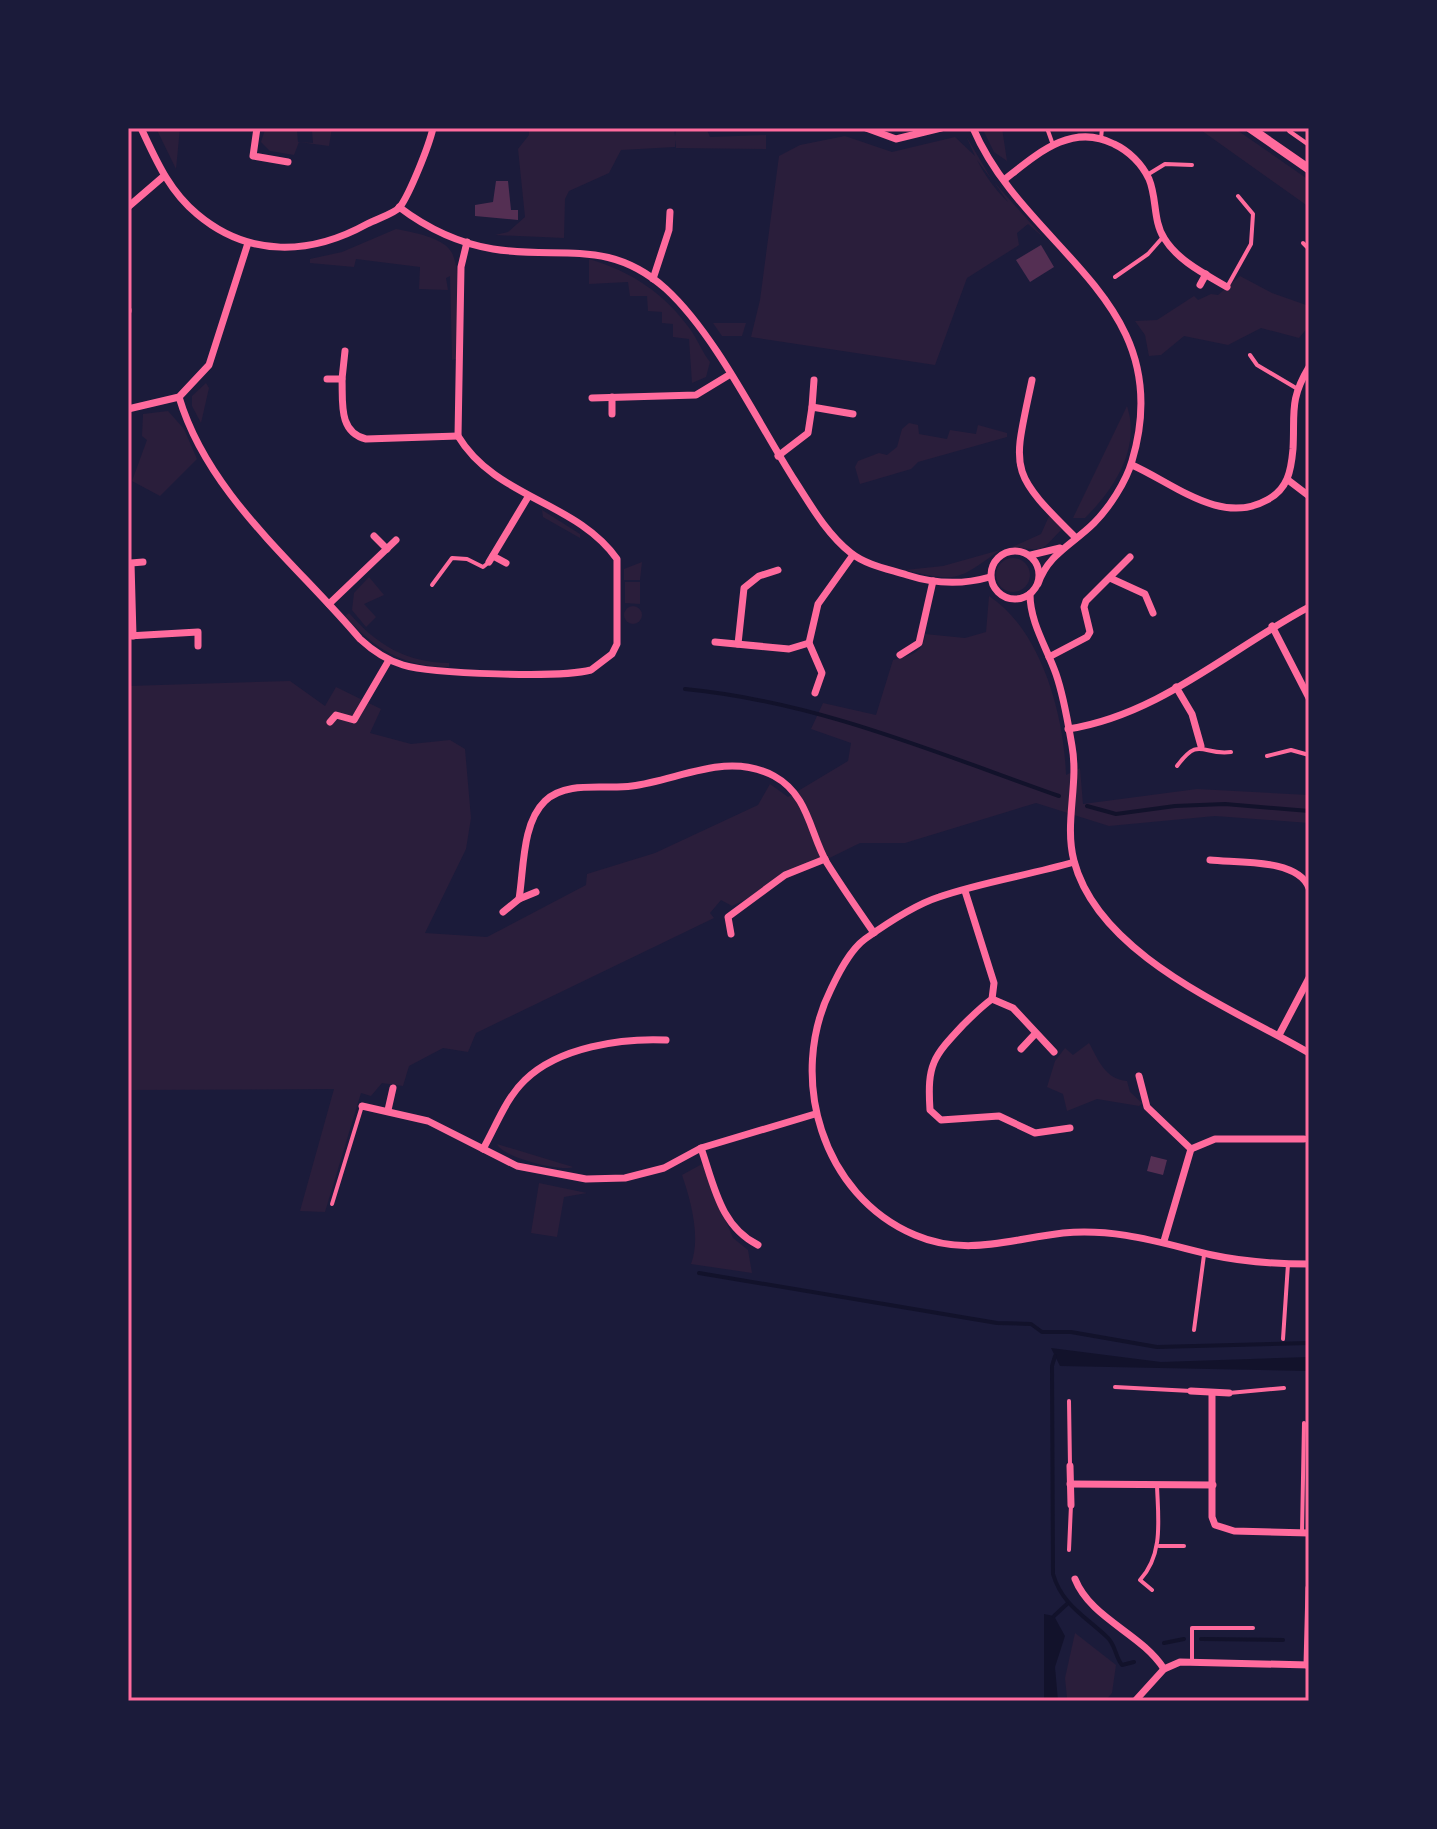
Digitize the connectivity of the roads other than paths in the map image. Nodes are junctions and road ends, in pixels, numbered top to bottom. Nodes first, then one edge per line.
1 (141, 128) edge
2 (257, 128) edge
3 (433, 128) edge
4 (866, 128) edge
5 (941, 128) edge
6 (973, 128) edge
7 (1047, 128) edge
8 (1102, 128) edge
9 (1250, 128) edge
10 (1289, 131) dead end
11 (1101, 139) junction
12 (1053, 145) junction
13 (1309, 145) edge
14 (288, 162) dead end
15 (1192, 165) dead end
16 (1309, 169) edge
17 (1147, 175) junction
18 (164, 176) junction
19 (1004, 180) junction
20 (1238, 196) dead end
21 (128, 207) edge
22 (399, 207) junction
23 (670, 212) dead end
24 (1163, 237) junction
25 (467, 242) junction
26 (248, 243) junction
27 (1303, 243) dead end
28 (1309, 249) edge
29 (1206, 274) junction
30 (1115, 277) dead end
31 (653, 279) junction
32 (1200, 285) dead end
33 (1227, 287) joint
34 (345, 351) dead end
35 (1250, 355) dead end
36 (1309, 367) edge
37 (729, 375) junction
38 (327, 379) dead end
39 (342, 379) junction
40 (814, 380) dead end
41 (1032, 380) dead end
42 (1296, 388) junction
43 (179, 397) junction
44 (612, 397) junction
45 (592, 398) dead end
46 (812, 407) junction
47 (128, 409) edge
48 (612, 414) dead end
49 (853, 414) dead end
50 (458, 436) junction
51 (778, 456) junction
52 (1132, 465) junction
53 (1288, 480) junction
54 (1309, 496) edge
55 (528, 497) junction
56 (374, 536) dead end
57 (1076, 538) junction
58 (396, 540) dead end
59 (1062, 548) junction
60 (387, 549) junction
61 (853, 555) junction
62 (1031, 555) junction
63 (1130, 557) dead end
64 (491, 559) junction
65 (143, 562) dead end
66 (506, 563) dead end
67 (778, 570) dead end
68 (990, 577) junction
69 (1110, 578) junction
70 (933, 581) junction
71 (1038, 584) junction
72 (432, 585) dead end
73 (1030, 594) junction
74 (1018, 599) junction
75 (329, 604) junction
76 (1309, 607) edge
77 (1030, 610) junction
78 (1153, 613) dead end
79 (1272, 626) junction
80 (131, 636) edge
81 (715, 642) dead end
82 (809, 643) junction
83 (738, 644) junction
84 (198, 646) dead end
85 (900, 655) dead end
86 (1049, 657) junction
87 (389, 660) junction
88 (1176, 687) junction
89 (815, 693) dead end
90 (1309, 698) edge
91 (330, 722) dead end
92 (1068, 729) junction
93 (1201, 746) junction
94 (1231, 752) dead end
95 (1309, 755) edge
96 (1267, 756) dead end
97 (1177, 766) dead end
98 (825, 859) junction
99 (1210, 860) dead end
100 (1074, 862) junction
101 (1309, 888) edge
102 (965, 891) junction
103 (536, 892) dead end
104 (519, 899) junction
105 (720, 908) dead end
106 (503, 912) dead end
107 (728, 917) junction
108 (874, 933) junction
109 (731, 934) dead end
110 (1309, 978) edge
111 (992, 999) junction
112 (1035, 1034) junction
113 (1279, 1035) junction
114 (666, 1040) dead end
115 (1021, 1049) dead end
116 (1054, 1052) dead end
117 (1309, 1053) edge
118 (1139, 1076) dead end
119 (393, 1088) dead end
120 (362, 1106) joint
121 (388, 1110) junction
122 (815, 1114) junction
123 (1070, 1128) dead end
124 (1307, 1138) edge
125 (701, 1148) junction
126 (483, 1149) junction
127 (1191, 1149) junction
128 (332, 1204) dead end
129 (1164, 1241) junction
130 (758, 1245) dead end
131 (1205, 1253) junction
132 (1288, 1264) junction
133 (1309, 1264) edge
134 (1194, 1330) dead end
135 (1283, 1339) dead end
136 (1115, 1387) dead end
137 (1284, 1388) dead end
138 (1191, 1391) joint
139 (1229, 1393) joint
140 (1212, 1394) junction
141 (1069, 1401) dead end
142 (1304, 1423) dead end
143 (1070, 1466) joint
144 (1070, 1484) junction
145 (1157, 1485) junction
146 (1213, 1485) junction
147 (1071, 1505) joint
148 (1305, 1533) edge
149 (1158, 1546) junction
150 (1184, 1546) dead end
151 (1069, 1550) dead end
152 (1075, 1579) dead end
153 (1309, 1588) edge
154 (1152, 1590) dead end
155 (1253, 1628) dead end
156 (1192, 1662) junction
157 (1308, 1665) edge
158 (1164, 1669) junction
159 (1135, 1701) edge

1 - 18 street
2 - 14 street
3 - 22 street
4 - 5 street
6 - 19 street
7 - 12 lane
8 - 11 lane
9 - 16 street
10 - 13 lane
11 - 12 street
11 - 17 street
12 - 19 street
15 - 17 lane
17 - 24 street
18 - 21 street
18 - 26 street
19 - 52 street
20 - 33 lane
22 - 25 street
22 - 26 street
23 - 31 street
24 - 29 street
24 - 30 lane
25 - 31 street
25 - 50 street
26 - 43 street
27 - 28 lane
29 - 32 street
29 - 33 street
31 - 37 street
34 - 39 street
35 - 42 lane
36 - 42 street
37 - 44 street
37 - 51 street
38 - 39 street
39 - 50 street
40 - 46 street
41 - 57 street
42 - 53 street
43 - 47 street
43 - 75 street
44 - 45 street
44 - 48 street
46 - 49 street
46 - 51 street
50 - 55 street
51 - 61 street
52 - 53 street
52 - 57 street
53 - 54 street
55 - 64 street
55 - 87 street
56 - 60 street
57 - 59 street
58 - 60 street
59 - 62 street
59 - 71 street
60 - 75 street
61 - 70 street
61 - 82 street
62 - 68 street
62 - 71 street
63 - 69 street
64 - 66 street
64 - 72 lane
65 - 80 street
67 - 83 street
68 - 70 street
68 - 74 street
69 - 78 street
69 - 86 street
70 - 85 street
71 - 73 street
73 - 74 street
73 - 77 street
74 - 77 street
75 - 87 street
76 - 79 street
77 - 86 street
79 - 88 street
79 - 90 street
80 - 84 street
81 - 83 street
82 - 83 street
82 - 89 street
86 - 92 street
87 - 91 street
88 - 92 street
88 - 93 street
92 - 100 street
93 - 94 lane
93 - 97 lane
95 - 96 lane
98 - 104 street
98 - 107 street
98 - 108 street
99 - 101 street
100 - 102 street
100 - 113 street
102 - 108 street
102 - 111 street
103 - 104 street
104 - 106 street
105 - 107 street
107 - 109 street
108 - 122 street
110 - 113 street
111 - 112 street
111 - 123 street
112 - 115 street
112 - 116 street
113 - 117 street
114 - 126 street
118 - 127 street
119 - 121 street
120 - 121 street
120 - 128 lane
121 - 126 street
122 - 125 street
122 - 129 street
124 - 127 street
125 - 126 street
125 - 130 street
127 - 129 street
129 - 131 street
131 - 132 street
131 - 134 lane
132 - 133 street
132 - 135 lane
136 - 138 lane
137 - 139 lane
138 - 140 street
139 - 140 street
140 - 146 street
141 - 143 lane
142 - 148 lane
143 - 144 street
144 - 145 street
144 - 147 street
145 - 146 street
145 - 149 lane
146 - 148 street
147 - 151 lane
149 - 150 lane
149 - 154 lane
152 - 158 street
153 - 157 street
155 - 156 lane
156 - 157 street
156 - 158 street
158 - 159 street

